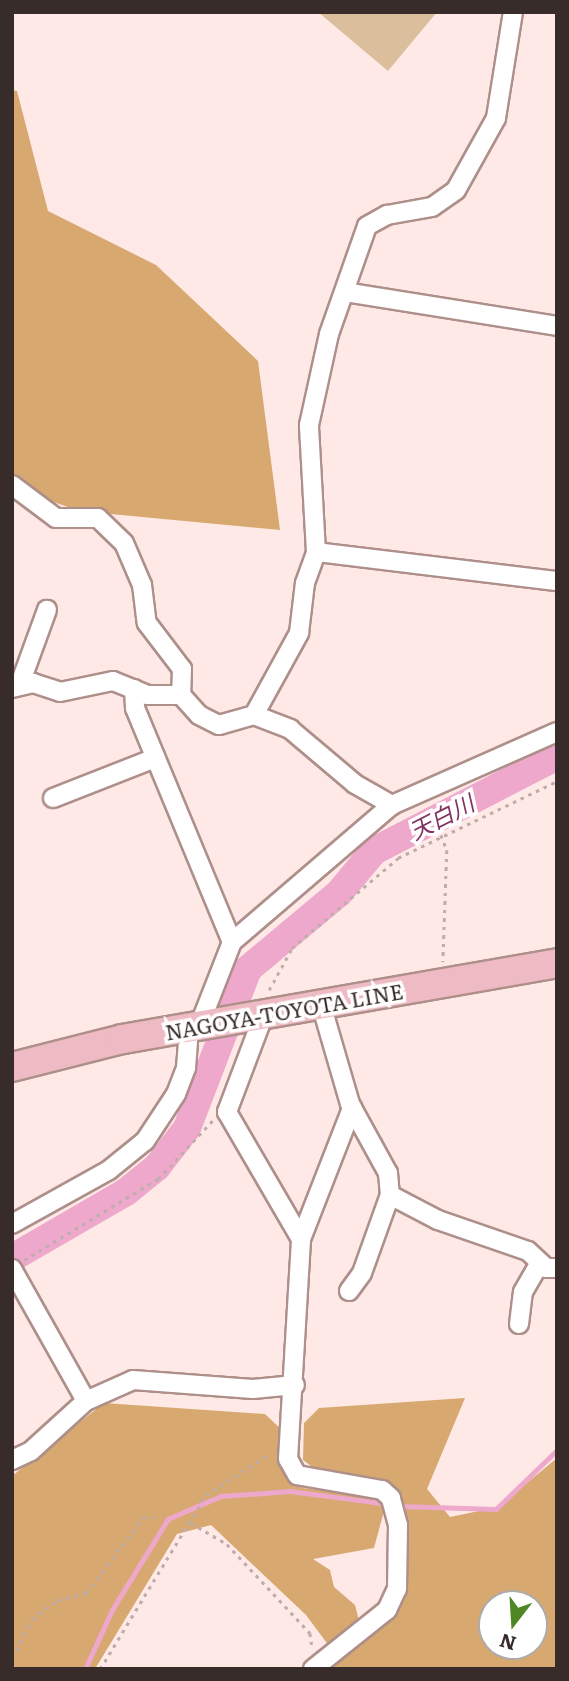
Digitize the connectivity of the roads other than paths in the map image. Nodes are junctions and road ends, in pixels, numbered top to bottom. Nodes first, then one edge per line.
1 (513, 12) edge
2 (345, 292) junction
3 (557, 326) edge
4 (12, 485) edge
5 (316, 552) junction
6 (557, 581) edge
7 (47, 610) dead end
8 (16, 686) edge
9 (134, 690) junction
10 (181, 695) junction
11 (254, 715) junction
12 (557, 732) edge
13 (155, 758) junction
14 (53, 798) dead end
15 (392, 805) junction
16 (232, 942) junction
17 (557, 963) edge
18 (321, 1004) junction
19 (257, 1016) junction
20 (198, 1026) junction
21 (12, 1067) edge
22 (352, 1108) junction
23 (390, 1195) junction
24 (12, 1224) edge
25 (301, 1238) junction
26 (548, 1265) edge
27 (12, 1268) edge
28 (349, 1291) dead end
29 (519, 1324) dead end
30 (295, 1385) junction
31 (86, 1401) junction
32 (12, 1460) edge
33 (313, 1669) edge

1 - 2 street
2 - 3 street
2 - 5 street
4 - 10 street
5 - 6 street
5 - 11 street
7 - 8 street
8 - 9 street
9 - 10 street
9 - 13 street
10 - 11 street
11 - 15 street
12 - 15 street
13 - 14 street
13 - 16 street
15 - 16 street
16 - 20 street
17 - 18 main road, NAGOYA-TOYOTA LINE
18 - 19 main road, NAGOYA-TOYOTA LINE
18 - 22 street
19 - 20 main road, NAGOYA-TOYOTA LINE
19 - 25 street
20 - 21 main road, NAGOYA-TOYOTA LINE
20 - 24 street
22 - 23 street
22 - 25 street
23 - 26 street
23 - 28 street
25 - 30 street
26 - 29 street
27 - 31 street
30 - 31 street
30 - 33 street
31 - 32 street

